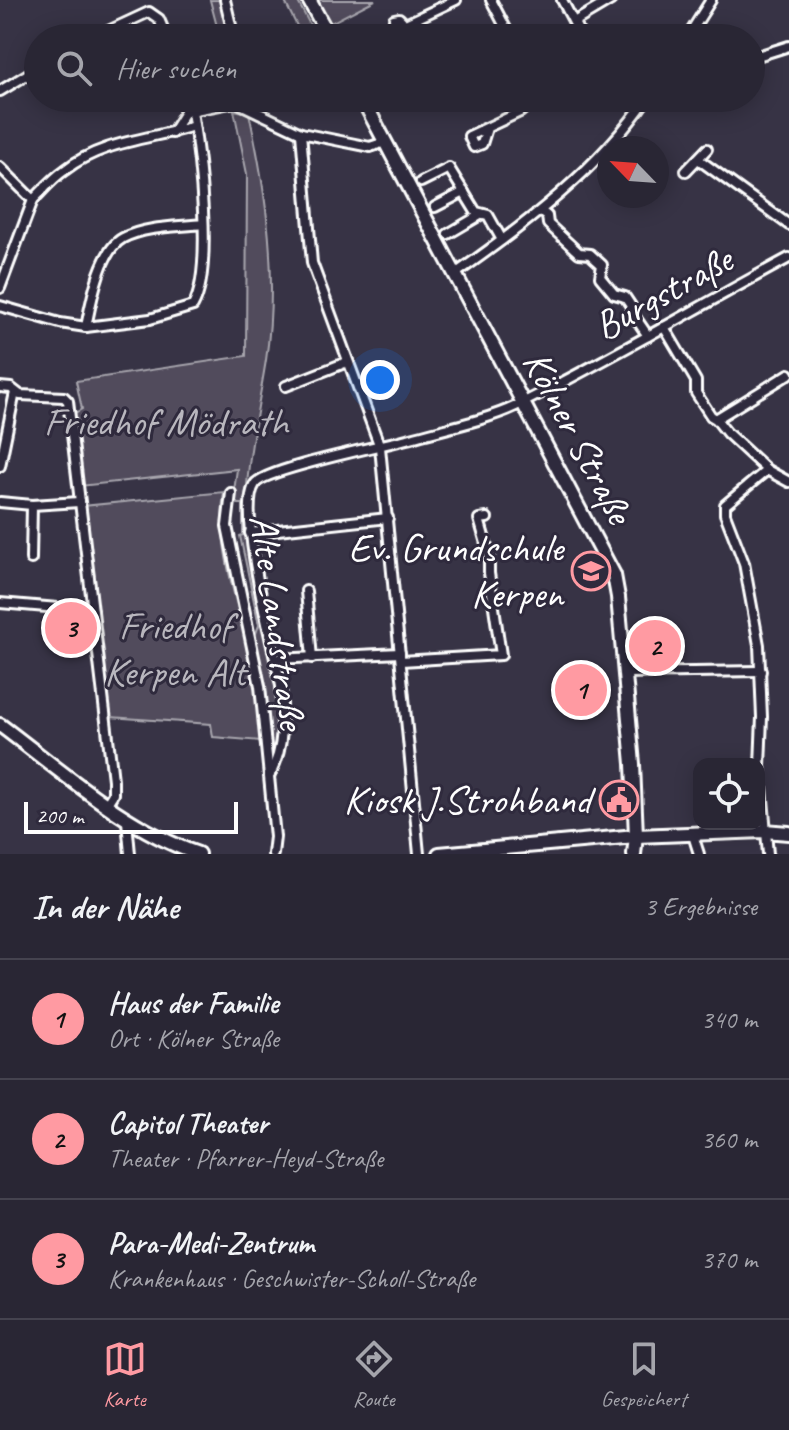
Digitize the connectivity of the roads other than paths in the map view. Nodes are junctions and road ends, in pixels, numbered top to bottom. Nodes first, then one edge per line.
1 (225, 0) edge
2 (309, 0) edge
3 (456, 0) edge
4 (491, 0) edge
5 (562, 0) edge
6 (611, 0) edge
7 (711, 0) edge
8 (574, 22) joint
9 (123, 24) edge
10 (161, 24) edge
11 (231, 24) edge
12 (322, 24) edge
13 (405, 24) edge
14 (504, 24) edge
15 (696, 24) edge
16 (789, 46) edge
17 (765, 54) edge
18 (24, 76) edge
19 (0, 91) edge
20 (189, 112) joint
21 (255, 112) edge
22 (369, 112) edge
23 (520, 112) edge
24 (638, 112) edge
25 (194, 126) junction
26 (487, 128) dead end
27 (172, 133) junction
28 (301, 133) junction
29 (385, 142) junction
30 (707, 149) dead end
31 (698, 159) junction
32 (0, 167) edge
33 (686, 171) dead end
34 (421, 182) dead end
35 (464, 192) junction
36 (33, 200) junction
37 (435, 207) dead end
38 (541, 211) junction
39 (482, 214) junction
40 (203, 224) junction
41 (789, 225) edge
42 (448, 234) dead end
43 (502, 240) junction
44 (789, 258) edge
45 (455, 274) junction
46 (0, 288) edge
47 (0, 306) edge
48 (86, 327) junction
49 (664, 327) junction
50 (648, 336) junction
51 (347, 362) junction
52 (789, 374) edge
53 (286, 386) dead end
54 (0, 387) edge
55 (15, 392) junction
56 (523, 401) junction
57 (716, 419) junction
58 (380, 447) junction
59 (0, 466) edge
60 (767, 470) junction
61 (789, 482) edge
62 (231, 493) dead end
63 (0, 502) edge
64 (79, 502) junction
65 (32, 505) junction
66 (388, 518) junction
67 (487, 518) dead end
68 (250, 533) junction
69 (31, 559) dead end
70 (306, 591) dead end
71 (0, 603) edge
72 (93, 611) junction
73 (400, 657) junction
74 (312, 658) junction
75 (276, 659) junction
76 (761, 671) junction
77 (625, 673) junction
78 (0, 725) edge
79 (270, 774) junction
80 (106, 805) junction
81 (127, 821) junction
82 (764, 831) junction
83 (789, 833) edge
84 (693, 835) junction
85 (636, 836) junction
86 (469, 853) edge
87 (130, 854) edge
88 (198, 854) edge
89 (273, 854) edge
90 (419, 854) edge
91 (439, 854) edge
92 (634, 854) edge
93 (699, 854) edge
94 (768, 854) edge

1 - 11 street
2 - 12 main road
3 - 13 street
4 - 14 street
5 - 8 street
6 - 8 street
7 - 15 street
9 - 10 street
16 - 17 street
18 - 19 street
20 - 25 street
20 - 27 street
21 - 28 street
22 - 29 main road, Kölner Straße
23 - 26 street
24 - 38 street
25 - 27 street
25 - 40 street
27 - 36 street
28 - 29 street
28 - 51 street
29 - 45 main road, Kölner Straße
30 - 31 street
31 - 33 street
31 - 41 street
32 - 36 street
34 - 35 street
35 - 37 street
35 - 39 street
36 - 46 street
38 - 43 street
38 - 50 street
39 - 42 street
39 - 43 street
40 - 48 street
40 - 48 street
43 - 45 street
44 - 49 street, Burgstraße
45 - 56 main road, Kölner Straße
47 - 48 street
49 - 50 street, Burgstraße
49 - 57 street
50 - 56 street, Burgstraße
51 - 53 street
51 - 58 street
52 - 57 street
54 - 55 street
55 - 59 street
55 - 64 street
56 - 58 street, Burgstraße
56 - 77 main road, Kölner Straße
57 - 60 street
58 - 66 street
58 - 68 street, Burgstraße
60 - 61 street
60 - 76 street
62 - 79 street, Alte Landstraße
63 - 65 street
64 - 65 street
64 - 72 street
65 - 69 street
66 - 68 street
66 - 73 street
67 - 73 street
68 - 75 street, Burgstraße
70 - 74 street
71 - 72 street
72 - 80 street
73 - 74 street
73 - 90 street
74 - 75 street
75 - 79 street, Burgstraße
76 - 77 street
76 - 82 street
77 - 85 main road, Kölner Straße
78 - 80 main road
79 - 89 street, Alte Landstraße
80 - 81 main road
81 - 87 street
81 - 88 main road
82 - 83 main road
82 - 84 main road
82 - 94 street
84 - 85 main road
84 - 93 street
85 - 86 main road
85 - 92 main road, Kölner Straße
86 - 91 main road

